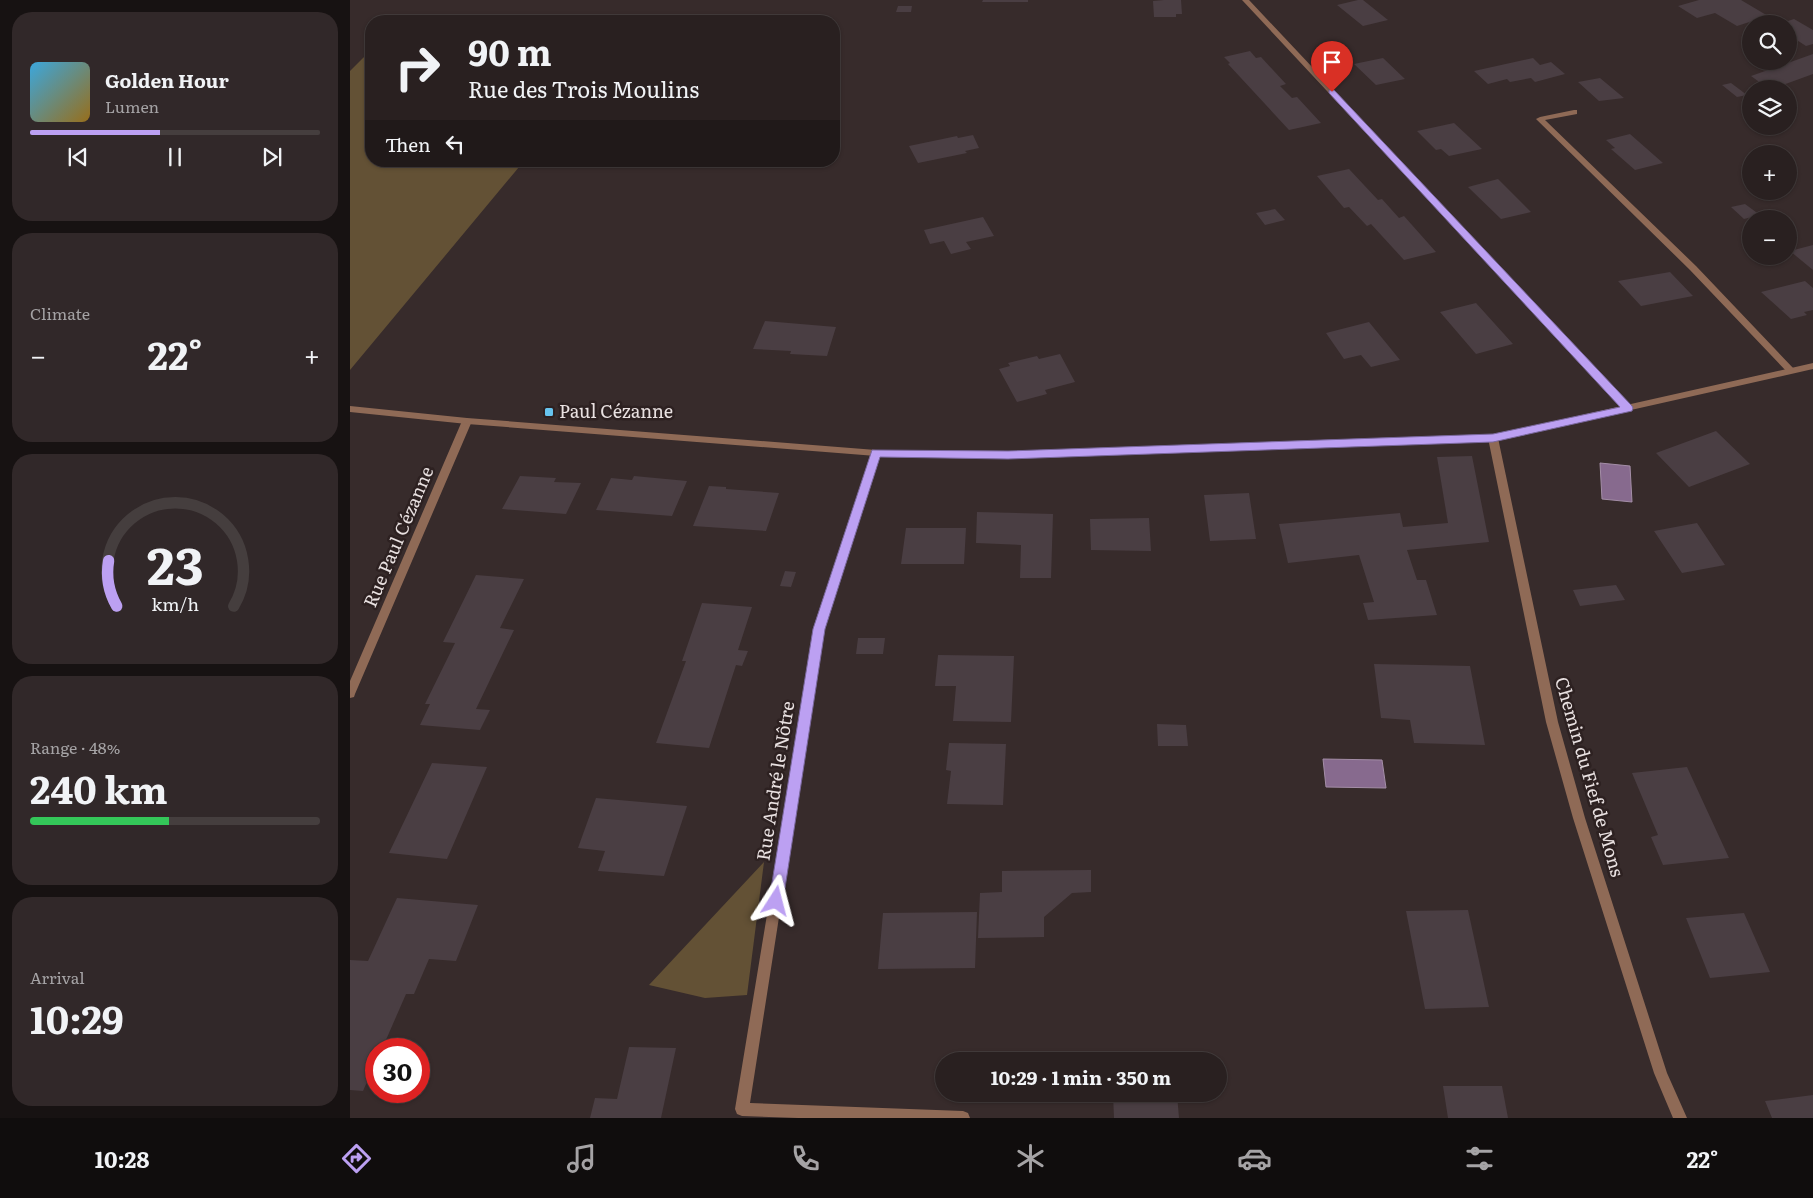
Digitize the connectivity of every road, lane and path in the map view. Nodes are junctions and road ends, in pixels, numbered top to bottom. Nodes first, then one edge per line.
1 (1245, 0) edge
2 (1574, 112) dead end
3 (1813, 366) edge
4 (1791, 371) junction
5 (1628, 408) junction
6 (350, 409) edge
7 (467, 421) junction
8 (1493, 438) junction
9 (876, 453) junction
10 (350, 694) edge
11 (963, 1118) edge
12 (1680, 1118) edge

1 - 5 street
2 - 4 street
3 - 4 street
4 - 5 street
5 - 8 street
6 - 7 street
7 - 9 street
7 - 10 street, Rue Paul Cézanne
8 - 9 street
8 - 12 street, Chemin du Fief de Mons
9 - 11 street, Rue André le Nôtre

